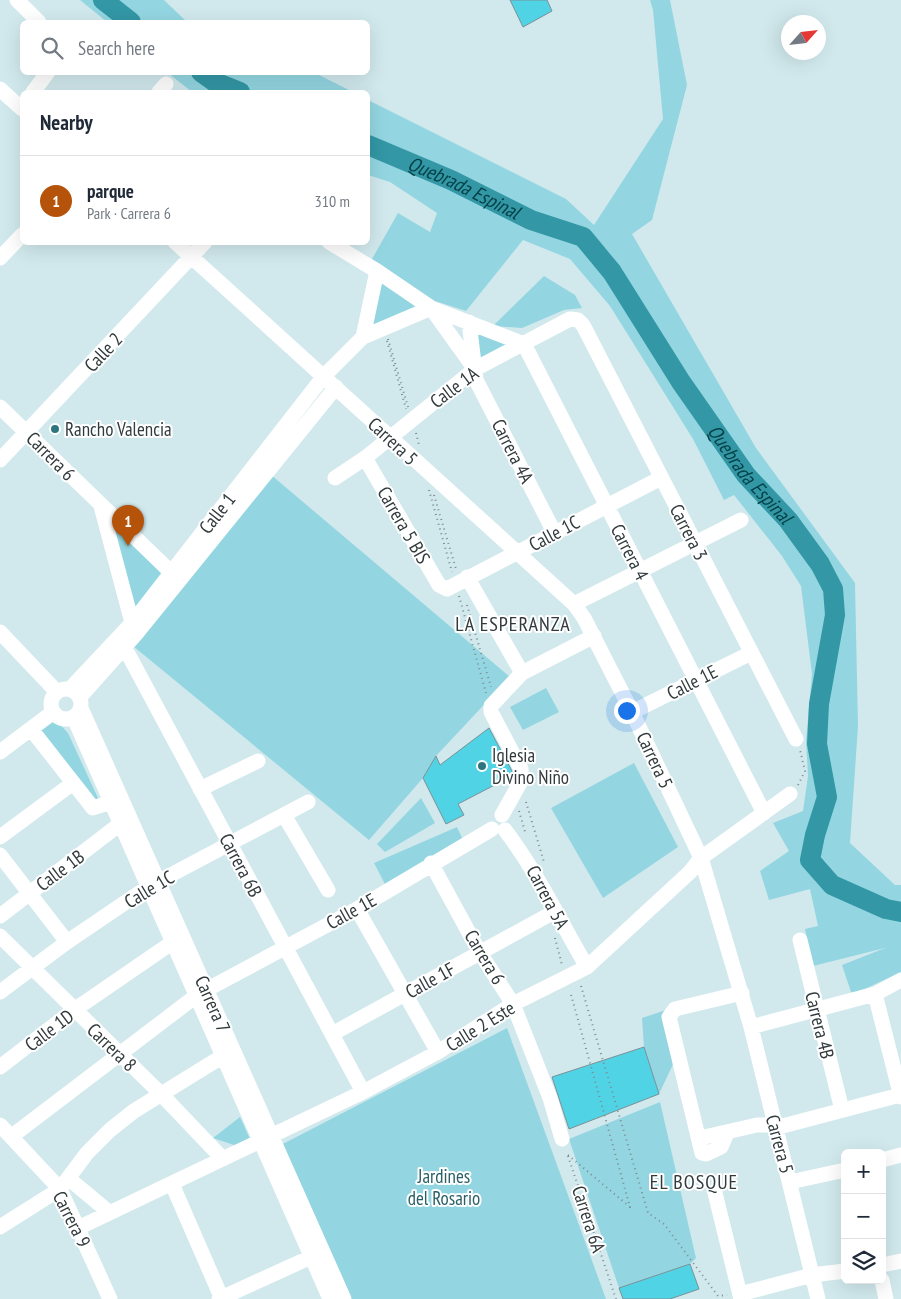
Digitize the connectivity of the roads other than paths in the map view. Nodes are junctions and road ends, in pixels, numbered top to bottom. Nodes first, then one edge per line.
1 (17, 0) edge
2 (37, 20) edge
3 (46, 75) edge
4 (0, 89) edge
5 (34, 90) edge
6 (20, 107) edge
7 (20, 238) edge
8 (178, 245) edge
9 (203, 245) edge
10 (334, 245) edge
11 (0, 258) edge
12 (193, 258) junction
13 (377, 271) junction
14 (431, 308) junction
15 (470, 322) junction
16 (582, 325) joint
17 (363, 337) junction
18 (524, 344) junction
19 (475, 369) junction
20 (324, 376) junction
21 (336, 387) junction
22 (0, 407) edge
23 (28, 432) junction
24 (389, 438) junction
25 (365, 458) junction
26 (0, 460) edge
27 (335, 478) dead end
28 (661, 478) junction
29 (101, 506) junction
30 (606, 506) junction
31 (741, 520) dead end
32 (554, 532) junction
33 (695, 544) junction
34 (517, 553) junction
35 (640, 571) junction
36 (175, 576) junction
37 (467, 577) junction
38 (447, 589) joint
39 (574, 604) junction
40 (134, 628) junction
41 (0, 632) edge
42 (594, 636) junction
43 (122, 642) junction
44 (751, 653) junction
45 (522, 673) junction
46 (696, 680) junction
47 (72, 701) junction
48 (53, 712) junction
49 (632, 712) junction
50 (31, 729) junction
51 (796, 739) road end
52 (0, 752) edge
53 (258, 761) dead end
54 (73, 783) junction
55 (200, 789) junction
56 (790, 794) road end
57 (111, 802) junction
58 (308, 802) dead end
59 (764, 813) junction
60 (284, 815) junction
61 (120, 824) junction
62 (500, 825) junction
63 (0, 837) edge
64 (231, 845) junction
65 (0, 855) edge
66 (701, 858) junction
67 (432, 863) junction
68 (154, 884) junction
69 (328, 890) dead end
70 (30, 893) junction
71 (357, 909) junction
72 (554, 912) junction
73 (0, 916) edge
74 (0, 936) edge
75 (800, 940) dead end
76 (67, 942) junction
77 (173, 942) junction
78 (285, 947) junction
79 (480, 952) junction
80 (587, 967) junction
81 (32, 968) junction
82 (901, 980) edge
83 (0, 992) edge
84 (202, 993) junction
85 (742, 993) junction
86 (405, 994) junction
87 (875, 994) junction
88 (513, 1004) junction
89 (74, 1010) junction
90 (816, 1011) junction
91 (751, 1027) junction
92 (332, 1034) junction
93 (438, 1052) junction
94 (119, 1054) junction
95 (223, 1056) junction
96 (0, 1067) edge
97 (363, 1092) junction
98 (161, 1094) junction
99 (901, 1096) edge
100 (842, 1110) junction
101 (0, 1125) edge
102 (774, 1126) junction
103 (12, 1136) junction
104 (266, 1138) junction
105 (562, 1138) road end
106 (901, 1156) edge
107 (223, 1159) junction
108 (886, 1159) edge
109 (841, 1171) edge
110 (790, 1182) junction
111 (64, 1184) junction
112 (172, 1184) junction
113 (715, 1193) dead end
114 (110, 1213) junction
115 (0, 1227) edge
116 (78, 1228) junction
117 (311, 1257) junction
118 (901, 1261) edge
119 (886, 1264) edge
120 (841, 1271) edge
121 (812, 1275) junction
122 (883, 1284) edge
123 (740, 1296) edge
124 (110, 1299) edge
125 (221, 1299) edge
126 (330, 1299) edge
127 (344, 1299) edge
128 (818, 1299) edge
129 (886, 1299) edge

1 - 2 street
3 - 5 street
4 - 6 street
7 - 11 street
8 - 12 street, Carrera 5
9 - 12 street, Calle 2
10 - 13 street
12 - 20 street, Carrera 5
12 - 23 street, Calle 2
13 - 14 street
13 - 17 street
14 - 15 street
14 - 17 street, Calle 1
14 - 19 street, Carrera 4A
15 - 18 street
15 - 19 street, Carrera 4A
16 - 18 street, Calle 1A
16 - 28 street, Carrera 3
17 - 20 street, Calle 1
18 - 19 street, Calle 1A
18 - 30 street, Carrera 4
19 - 24 street, Calle 1A
19 - 32 street, Carrera 4A
20 - 21 street, Carrera 5
20 - 36 street, Calle 1
21 - 24 street, Carrera 5
21 - 36 street, Calle 1
22 - 23 street, Carrera 6
23 - 26 street, Calle 2
23 - 29 street, Carrera 6
24 - 25 street, Calle 1A
24 - 34 street, Carrera 5
25 - 27 street, Calle 1A
25 - 38 street, Carrera 5 BIS
28 - 30 street, Calle 1C
28 - 33 street, Carrera 3
29 - 36 street, Carrera 6
29 - 40 street, Carrera 6
30 - 32 street, Calle 1C
30 - 35 street, Carrera 4
31 - 33 street
32 - 34 street, Calle 1C
33 - 35 street
33 - 44 street, Carrera 3
34 - 37 street, Calle 1C
34 - 39 street, Carrera 5
35 - 39 street
35 - 46 street, Carrera 4
36 - 40 street, Calle 1
37 - 38 street, Calle 1C
37 - 45 street
39 - 42 street, Carrera 5
40 - 43 street, Calle 1
41 - 47 street, Carrera 7
42 - 45 street
42 - 49 street, Carrera 5
43 - 47 street, Calle 1
43 - 55 street, Carrera 6B
44 - 46 street, Calle 1E
44 - 51 street, Carrera 3
45 - 62 street
46 - 49 street, Calle 1E
46 - 59 street, Carrera 4
47 - 48 street
47 - 48 street
47 - 57 street, Carrera 7
47 - 68 street, Carrera 7
48 - 50 street
49 - 66 street, Carrera 5
50 - 52 street
50 - 54 street
53 - 55 street
54 - 57 street
54 - 63 street
55 - 64 street, Carrera 6B
56 - 59 street, Calle 2 Este
57 - 61 street, Carrera 7
58 - 60 street, Calle 1C
59 - 66 street, Calle 2 Este
60 - 64 street, Calle 1C
60 - 69 street
61 - 68 street, Carrera 7
61 - 70 street, Calle 1B
62 - 67 street, Calle 1E
62 - 72 street, Carrera 5A
64 - 68 street, Calle 1C
64 - 78 street, Carrera 6B
65 - 70 street
66 - 80 street, Calle 2 Este
66 - 85 street, Carrera 5
67 - 71 street, Calle 1E
67 - 79 street, Carrera 6
68 - 76 street, Calle 1C
68 - 77 street, Carrera 7
68 - 84 street, Carrera 7
70 - 73 street, Calle 1B
70 - 76 street
71 - 78 street, Calle 1E
71 - 86 street
72 - 79 street, Calle 1F
72 - 80 street, Carrera 5A
74 - 81 street, Carrera 8
75 - 90 street, Carrera 4B
76 - 81 street, Calle 1C
77 - 84 street, Carrera 7
77 - 89 street, Calle 1D
78 - 84 street, Calle 1E
78 - 92 street, Carrera 6B
79 - 86 street, Calle 1F
79 - 88 street, Carrera 6
80 - 88 street, Calle 2 Este
81 - 83 street, Calle 1C
81 - 89 street, Carrera 8
82 - 87 street
84 - 94 street, Calle 1E
84 - 95 street, Carrera 7
84 - 104 street, Carrera 7
85 - 91 street, Carrera 5
85 - 102 street
86 - 92 street, Calle 1F
86 - 93 street
87 - 90 street
87 - 99 street
88 - 93 street, Calle 2 Este
88 - 105 street, Carrera 6
89 - 94 street, Carrera 8
89 - 96 street, Calle 1D
90 - 91 street
90 - 100 street, Carrera 4B
91 - 102 street, Carrera 5
92 - 97 street, Carrera 6B
93 - 97 street, Calle 2 Este
94 - 98 street, Carrera 8
94 - 103 street, Calle 1E
95 - 98 street
95 - 104 street, Carrera 7
97 - 104 street, Calle 2 Este
98 - 107 street, Carrera 8
98 - 111 street
99 - 100 street
100 - 102 street
101 - 103 street, Carrera 9
102 - 110 street, Carrera 5
103 - 111 street, Carrera 9
104 - 107 street, Calle 2 Este
104 - 117 street, Carrera 7
104 - 127 street, Carrera 7
106 - 108 street
107 - 112 street, Calle 2 Este
109 - 110 street
110 - 121 street, Carrera 5
111 - 114 street
111 - 115 street
111 - 116 street, Carrera 9
112 - 114 street, Calle 2 Este
112 - 125 street
113 - 123 street
114 - 116 street, Calle 2 Este
116 - 124 street, Carrera 9
117 - 125 street
117 - 126 street, Carrera 7
118 - 119 street
120 - 121 street
121 - 123 street
121 - 128 street, Carrera 5
122 - 129 street

